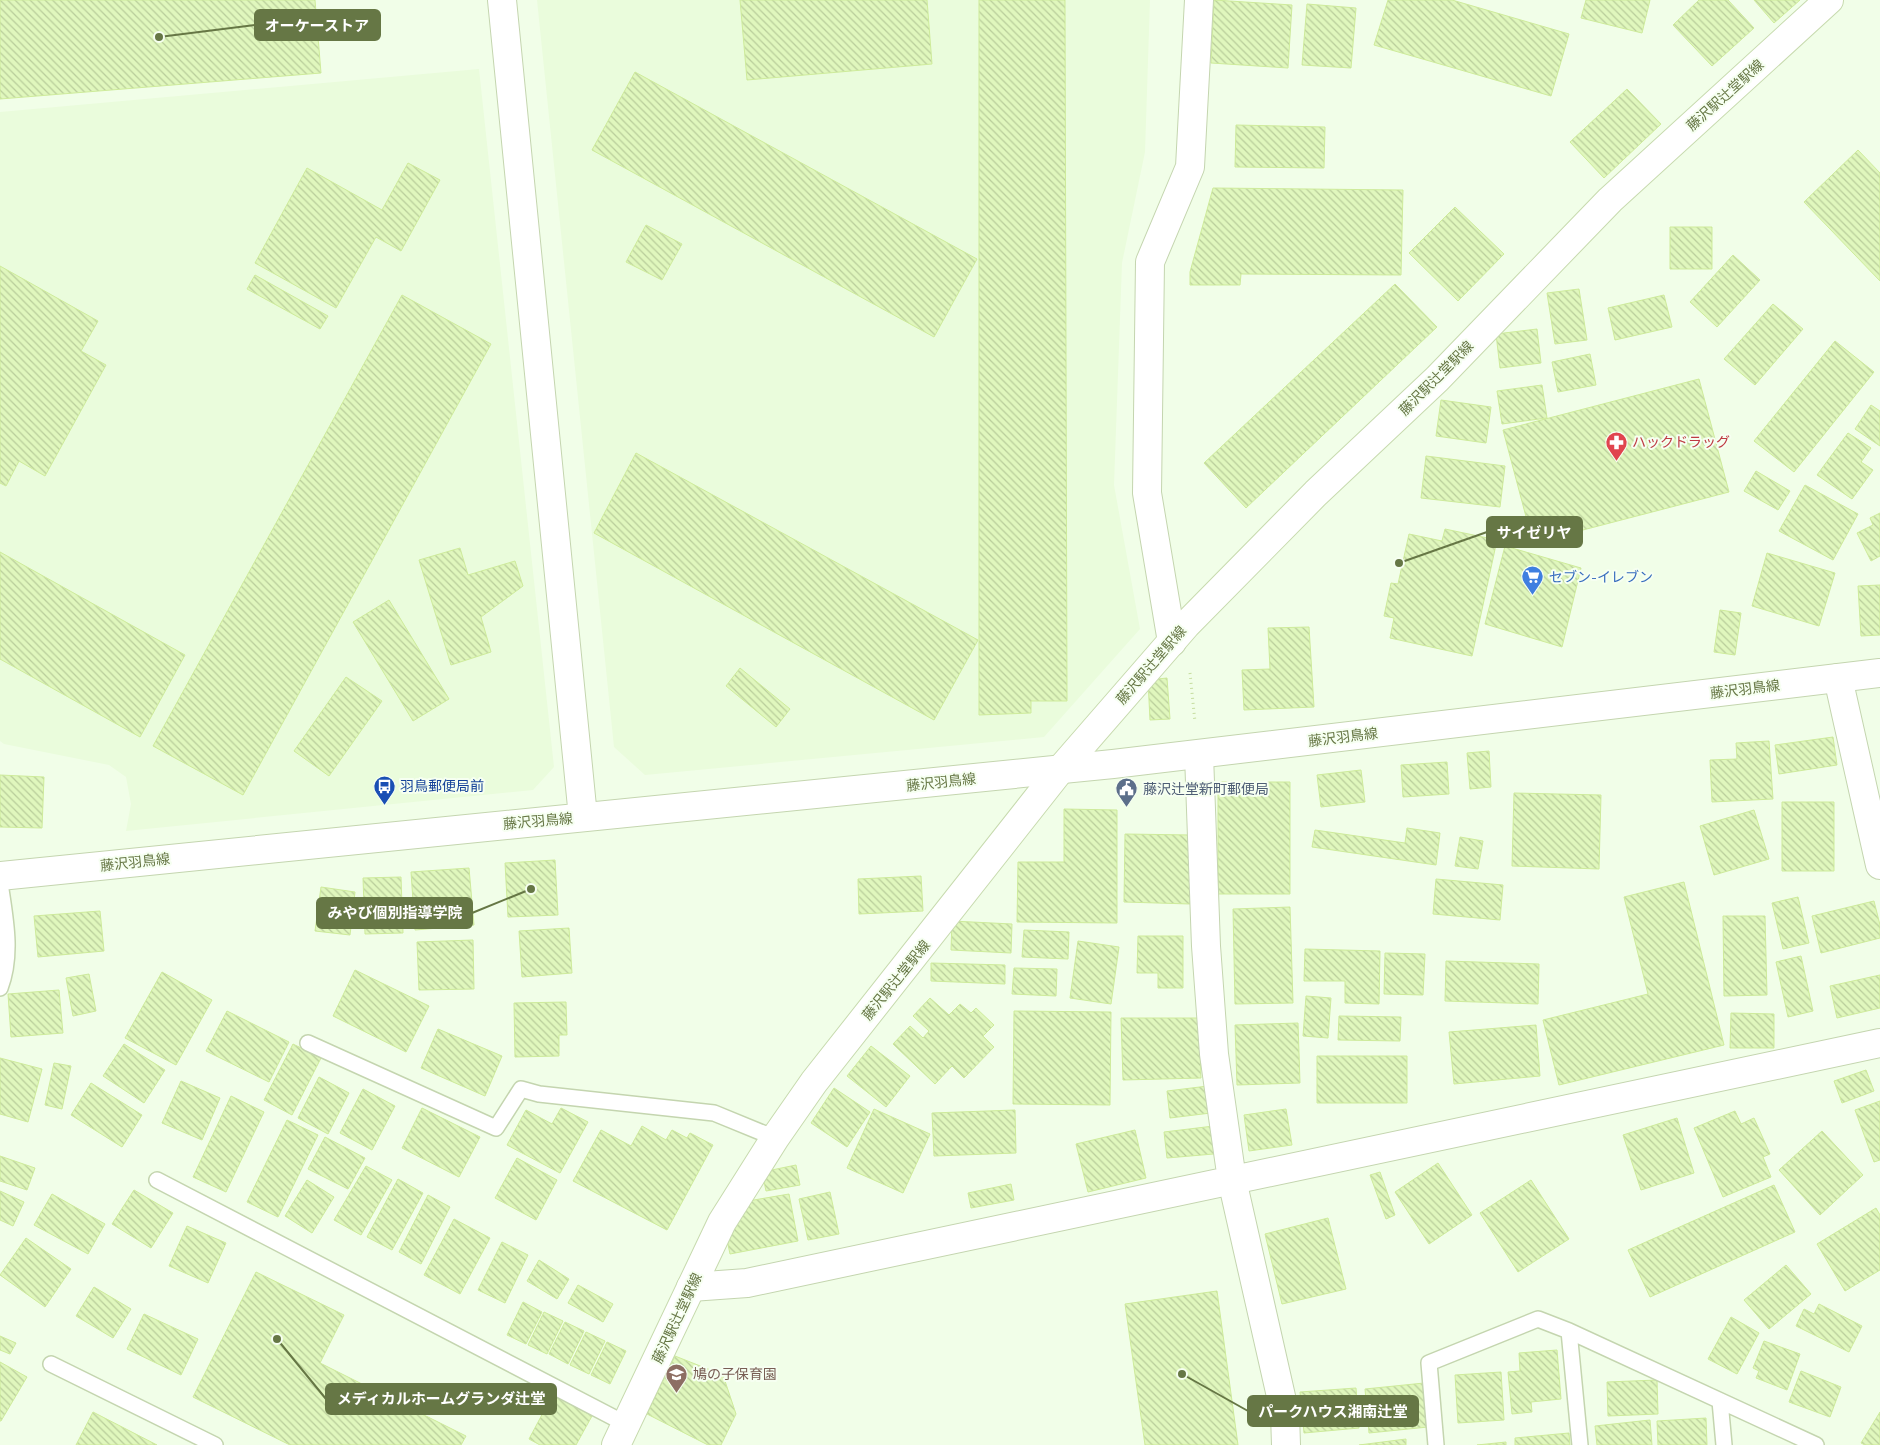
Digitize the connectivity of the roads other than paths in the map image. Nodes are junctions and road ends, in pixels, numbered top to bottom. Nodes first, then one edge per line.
1 (502, 0) edge
2 (1199, 0) edge
3 (1829, 0) edge
4 (1179, 633) junction
5 (1880, 673) edge
6 (1838, 678) junction
7 (1199, 755) junction
8 (1060, 770) junction
9 (583, 817) junction
10 (1880, 865) edge
11 (0, 876) edge
12 (0, 882) edge
13 (0, 988) edge
14 (308, 1043) dead end
15 (1880, 1043) edge
16 (775, 1138) junction
17 (157, 1180) dead end
18 (1232, 1180) junction
19 (691, 1287) junction
20 (1569, 1331) junction
21 (51, 1364) dead end
22 (1720, 1401) junction
23 (621, 1435) edge
24 (215, 1445) edge
25 (1286, 1445) edge
26 (1436, 1445) edge
27 (1580, 1445) edge
28 (1724, 1445) edge
29 (1816, 1445) edge

1 - 9 street
2 - 4 street
3 - 4 street, 藤沢駅辻堂駅線
4 - 8 street, 藤沢駅辻堂駅線
5 - 6 street, 藤沢羽鳥線
6 - 7 street, 藤沢羽鳥線
6 - 10 street
7 - 8 street, 藤沢羽鳥線
7 - 18 street
8 - 9 street, 藤沢羽鳥線
8 - 16 street, 藤沢駅辻堂駅線
9 - 11 street, 藤沢羽鳥線
12 - 13 lane
14 - 16 lane
15 - 18 street
16 - 19 street, 藤沢駅辻堂駅線
17 - 23 lane
18 - 19 street
18 - 25 street
19 - 23 street, 藤沢駅辻堂駅線
20 - 22 lane
20 - 26 lane
20 - 27 lane
21 - 24 lane
22 - 28 lane
22 - 29 lane

